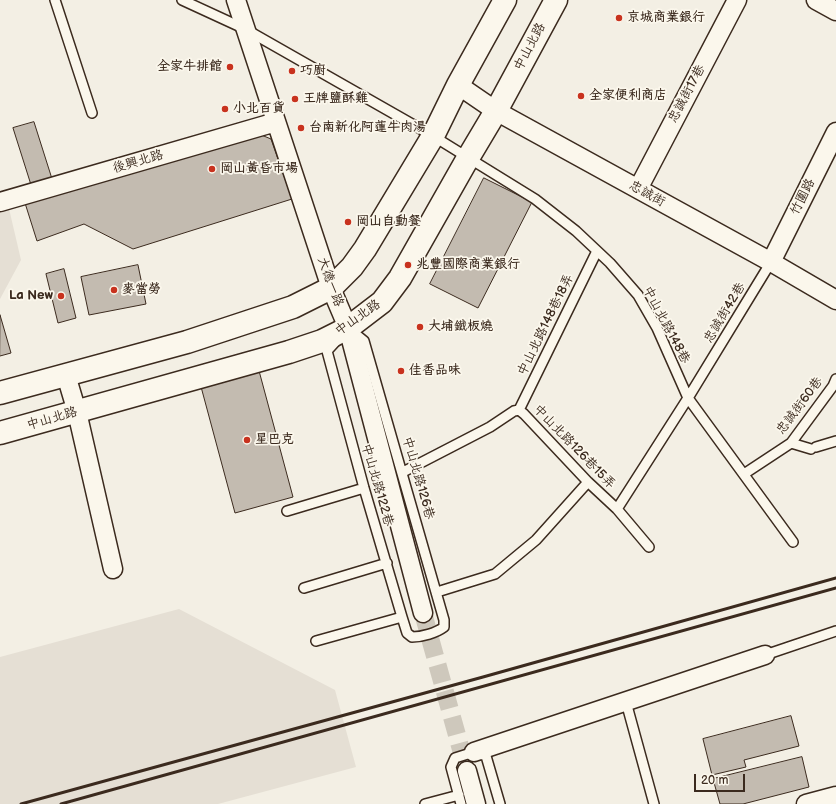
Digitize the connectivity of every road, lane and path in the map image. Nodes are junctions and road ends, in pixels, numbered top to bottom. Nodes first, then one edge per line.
1 (55, 0) edge
2 (182, 0) edge
3 (236, 0) edge
4 (505, 0) edge
5 (556, 0) edge
6 (737, 0) edge
7 (816, 0) edge
8 (836, 11) edge
9 (246, 29) junction
10 (458, 85) junction
11 (496, 111) junction
12 (92, 113) dead end
13 (276, 122) junction
14 (836, 132) edge
15 (433, 136) junction
16 (468, 158) junction
17 (638, 189) junction
18 (0, 202) edge
19 (597, 251) junction
20 (771, 262) junction
21 (331, 288) junction
22 (836, 300) edge
23 (348, 328) junction
24 (66, 375) junction
25 (836, 379) edge
26 (0, 393) edge
27 (688, 398) junction
28 (519, 410) junction
29 (77, 412) junction
30 (0, 433) edge
31 (836, 441) edge
32 (791, 443) junction
33 (402, 472) junction
34 (744, 474) junction
35 (588, 482) junction
36 (364, 488) junction
37 (617, 509) junction
38 (287, 511) dead end
39 (793, 542) dead end
40 (649, 547) dead end
41 (387, 563) junction
42 (113, 570) dead end
43 (304, 588) dead end
44 (437, 592) junction
45 (423, 613) tunnel mouth
46 (402, 618) junction
47 (836, 631) edge
48 (429, 634) joint
49 (316, 642) dead end
50 (765, 655) joint
51 (626, 702) junction
52 (474, 752) junction
53 (467, 771) tunnel mouth
54 (836, 796) edge
55 (460, 800) edge
56 (425, 804) edge
57 (476, 804) edge
58 (500, 804) edge
59 (654, 804) edge
60 (806, 804) edge

1 - 12 lane
2 - 9 lane, 中山北路148巷
3 - 9 street, 大德一路
4 - 10 main road
5 - 11 main road, 中山北路
6 - 17 street, 忠誠街17巷
7 - 8 street
9 - 13 street, 大德一路
9 - 15 lane, 中山北路148巷
10 - 11 street, 忠誠街
10 - 15 main road
11 - 16 main road, 中山北路
11 - 17 street, 忠誠街
13 - 18 street, 後興北路
13 - 21 street, 大德一路
14 - 20 street, 竹圍路
15 - 16 lane, 中山北路148巷
15 - 21 main road
16 - 19 lane, 中山北路148巷
16 - 23 main road, 中山北路
17 - 20 street, 忠誠街
19 - 27 lane, 中山北路148巷
19 - 28 lane, 中山北路148巷18弄
20 - 22 street, 忠誠街
20 - 27 lane, 忠誠街42巷
21 - 23 street, 大德一路
21 - 24 main road
23 - 29 main road, 中山北路
23 - 33 lane, 中山北路126巷
23 - 36 lane, 中山北路122巷
23 - 45 street, 大德一路
24 - 26 main road
24 - 29 street
25 - 32 lane, 忠誠街60巷
27 - 34 lane, 中山北路148巷
27 - 37 lane, 忠誠街42巷
28 - 33 lane, 中山北路126巷15弄
28 - 35 lane, 中山北路126巷15弄
29 - 30 main road, 中山北路
29 - 42 street
31 - 32 lane
32 - 34 lane, 忠誠街60巷
33 - 44 lane, 中山北路126巷
34 - 39 lane, 中山北路148巷
35 - 37 lane, 中山北路126巷15弄
35 - 44 lane
36 - 38 lane
36 - 41 lane, 中山北路122巷
37 - 40 lane, 中山北路126巷15弄
41 - 43 lane
41 - 46 lane, 中山北路122巷
44 - 48 lane, 中山北路126巷
46 - 48 lane, 中山北路122巷
46 - 49 lane
47 - 50 lane
50 - 51 street
51 - 52 street
51 - 59 lane
52 - 55 lane
52 - 58 lane
53 - 57 street
54 - 60 street
55 - 56 lane

